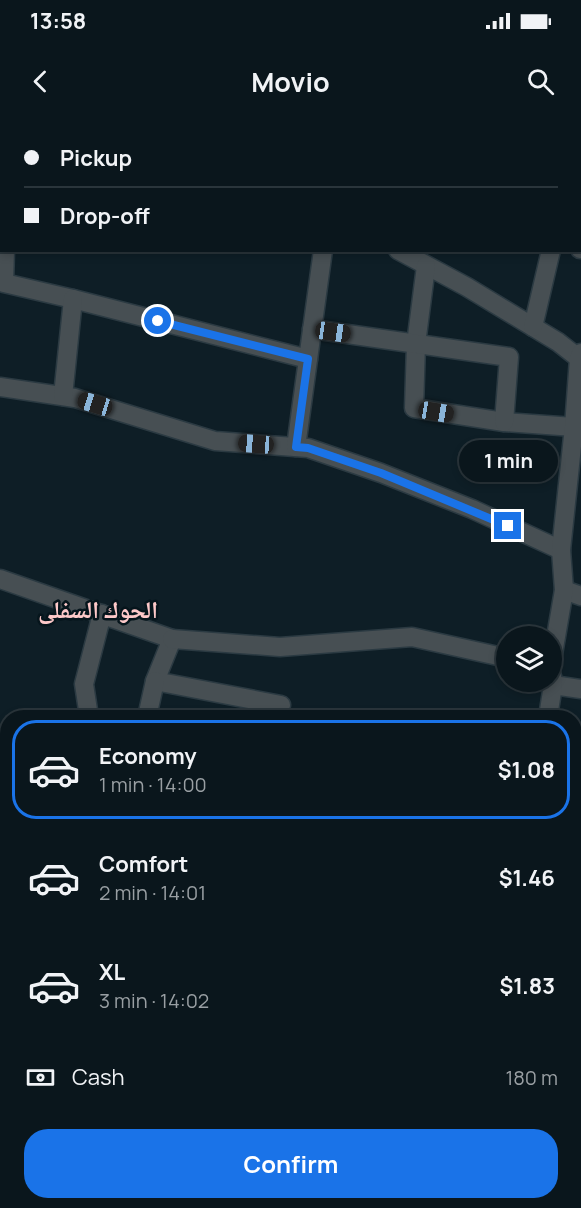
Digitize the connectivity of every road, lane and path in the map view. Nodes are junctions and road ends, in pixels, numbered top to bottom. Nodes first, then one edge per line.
1 (4, 252) edge
2 (323, 252) edge
3 (402, 252) edge
4 (551, 252) edge
5 (426, 266) junction
6 (73, 299) junction
7 (533, 327) junction
8 (312, 329) junction
9 (416, 344) junction
10 (580, 357) edge
11 (308, 359) junction
12 (0, 387) edge
13 (63, 396) junction
14 (504, 422) junction
15 (574, 427) junction
16 (296, 447) junction
17 (561, 550) junction
18 (0, 579) edge
19 (572, 593) edge
20 (102, 614) junction
21 (562, 626) edge
22 (172, 639) junction
23 (496, 656) edge
24 (155, 681) junction
25 (562, 683) edge
26 (581, 689) edge
27 (551, 692) edge
28 (281, 705) dead end
29 (88, 710) edge
30 (149, 710) edge
31 (549, 710) edge

1 - 6 street
2 - 8 street
3 - 5 street
4 - 7 street
5 - 7 street
5 - 9 street
6 - 11 street
6 - 13 street
7 - 10 street
8 - 9 street
8 - 11 street
9 - 14 street
9 - 14 street
10 - 15 street
11 - 16 street
12 - 13 street
13 - 16 street
14 - 15 street
15 - 17 street
16 - 17 street
17 - 19 street
18 - 20 street
19 - 21 street
20 - 22 street
20 - 29 street
22 - 23 street
22 - 24 street
24 - 28 street
24 - 30 street
25 - 26 street
27 - 31 street

